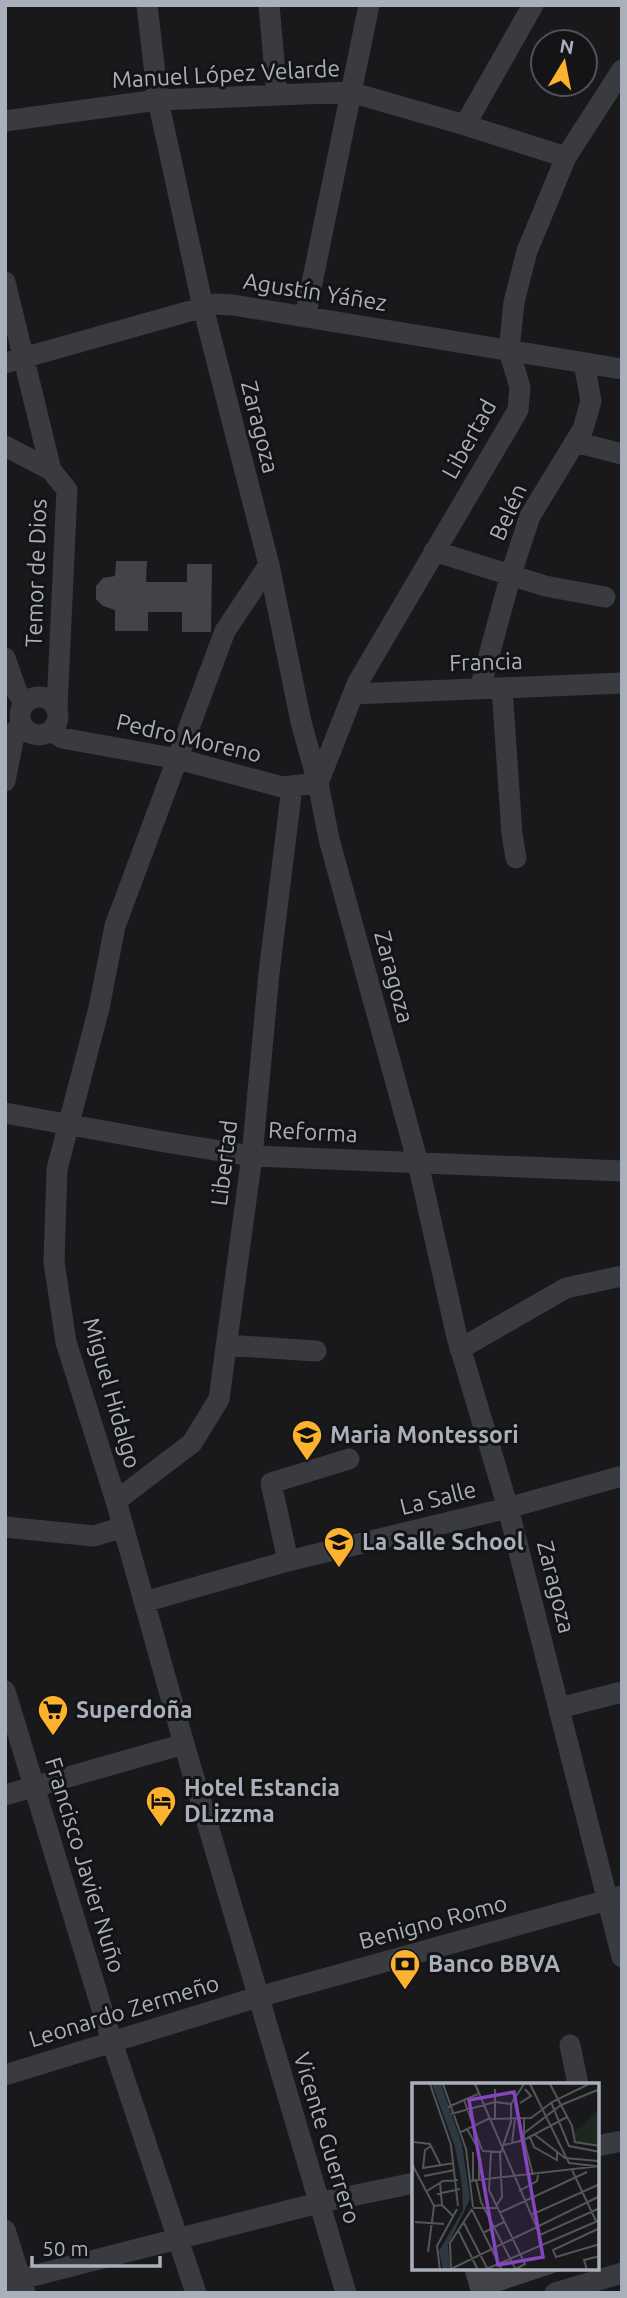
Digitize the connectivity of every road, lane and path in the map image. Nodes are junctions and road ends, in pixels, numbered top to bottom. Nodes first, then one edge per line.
1 (147, 5) edge
2 (269, 5) edge
3 (369, 5) edge
4 (533, 5) edge
5 (622, 70) edge
6 (351, 92) junction
7 (277, 95) junction
8 (158, 100) junction
9 (5, 121) edge
10 (465, 125) junction
11 (566, 157) junction
12 (5, 282) edge
13 (203, 307) junction
14 (305, 317) junction
15 (509, 351) junction
16 (15, 360) edge
17 (584, 363) junction
18 (622, 369) edge
19 (575, 442) junction
20 (5, 446) edge
21 (622, 454) edge
22 (51, 470) junction
23 (434, 551) junction
24 (269, 565) junction
25 (511, 574) junction
26 (605, 597) dead end
27 (5, 658) edge
28 (622, 683) edge
29 (502, 688) junction
30 (480, 689) junction
31 (353, 694) junction
32 (16, 695) edge
33 (57, 708) junction
34 (15, 730) edge
35 (52, 730) junction
36 (178, 759) junction
37 (5, 781) edge
38 (318, 783) junction
39 (292, 787) junction
40 (516, 858) dead end
41 (5, 1113) edge
42 (68, 1124) junction
43 (253, 1156) junction
44 (418, 1163) junction
45 (622, 1171) edge
46 (622, 1276) edge
47 (226, 1345) junction
48 (460, 1349) junction
49 (316, 1351) dead end
50 (349, 1459) dead end
51 (622, 1476) edge
52 (116, 1501) junction
53 (508, 1508) junction
54 (5, 1527) edge
55 (123, 1527) junction
56 (288, 1561) junction
57 (144, 1602) junction
58 (5, 1692) edge
59 (622, 1692) edge
60 (559, 1708) junction
61 (184, 1744) junction
62 (34, 1786) junction
63 (5, 1795) edge
64 (614, 1899) edge
65 (622, 1957) edge
66 (258, 1997) junction
67 (112, 2042) junction
68 (570, 2045) dead end
69 (5, 2075) edge
70 (578, 2083) edge
71 (622, 2141) edge
72 (599, 2146) edge
73 (412, 2183) edge
74 (318, 2203) junction
75 (5, 2230) edge
76 (177, 2239) junction
77 (622, 2273) edge
78 (17, 2284) edge
79 (196, 2293) edge
80 (346, 2293) edge
81 (555, 2293) edge

1 - 8 street, Zaragoza
2 - 7 street
3 - 6 street
4 - 10 street
5 - 11 street, Libertad
6 - 7 street, Manuel López Velarde
6 - 10 street, Manuel López Velarde
6 - 14 street
7 - 8 street, Manuel López Velarde
8 - 9 street, Manuel López Velarde
8 - 13 street, Zaragoza
10 - 11 street, Manuel López Velarde
11 - 15 street, Libertad
12 - 16 street, Temor de Dios
13 - 14 street, Agustín Yáñez
13 - 16 street, Agustín Yáñez
13 - 24 street, Zaragoza
14 - 15 street, Agustín Yáñez
15 - 17 street, Agustín Yáñez
15 - 23 street, Libertad
16 - 22 street, Temor de Dios
17 - 18 street, Agustín Yáñez
17 - 19 street, Belén
19 - 21 street
19 - 25 street, Belén
20 - 22 street
22 - 33 street, Temor de Dios
23 - 25 street
23 - 31 street, Libertad
24 - 36 street, Miguel Hidalgo
24 - 38 street, Zaragoza
25 - 26 street
25 - 30 street, Belén
27 - 32 street
28 - 29 street, Francia
29 - 30 street, Francia
29 - 40 street
30 - 31 street, Francia
31 - 38 street, Libertad
32 - 33 street
32 - 34 street
33 - 35 street, Temor de Dios
34 - 35 street, Pedro Moreno
34 - 37 street
35 - 36 street, Pedro Moreno
36 - 39 street, Pedro Moreno
36 - 42 street, Miguel Hidalgo
38 - 39 street, Pedro Moreno
38 - 44 street, Zaragoza
39 - 43 street, Libertad
41 - 42 street, Reforma
42 - 43 street, Reforma
42 - 52 street, Miguel Hidalgo
43 - 44 street, Reforma
43 - 47 street, Libertad
44 - 45 street, Reforma
44 - 48 street, Zaragoza
46 - 48 street
47 - 49 street
47 - 52 street, Libertad
48 - 53 street, Zaragoza
50 - 56 street
51 - 53 street, La Salle
52 - 55 street, Miguel Hidalgo
53 - 56 street, La Salle
53 - 60 street, Zaragoza
54 - 55 street
55 - 57 street, Miguel Hidalgo
56 - 57 street, La Salle
57 - 61 street, Miguel Hidalgo
58 - 62 street, Francisco Javier Nuño
59 - 60 street
60 - 64 street, Zaragoza
61 - 62 street
61 - 66 street, Miguel Hidalgo
62 - 63 street
62 - 67 street, Francisco Javier Nuño
64 - 65 street, Zaragoza
64 - 66 street, Benigno Romo
66 - 67 street, Leonardo Zermeño
66 - 74 street, Vicente Guerrero
67 - 69 street, Leonardo Zermeño
67 - 76 street, Francisco Javier Nuño
68 - 70 street
71 - 72 street
73 - 74 street
74 - 76 street
74 - 80 street, Vicente Guerrero
75 - 78 street
76 - 78 street
76 - 79 street, Francisco Javier Nuño
77 - 81 street

